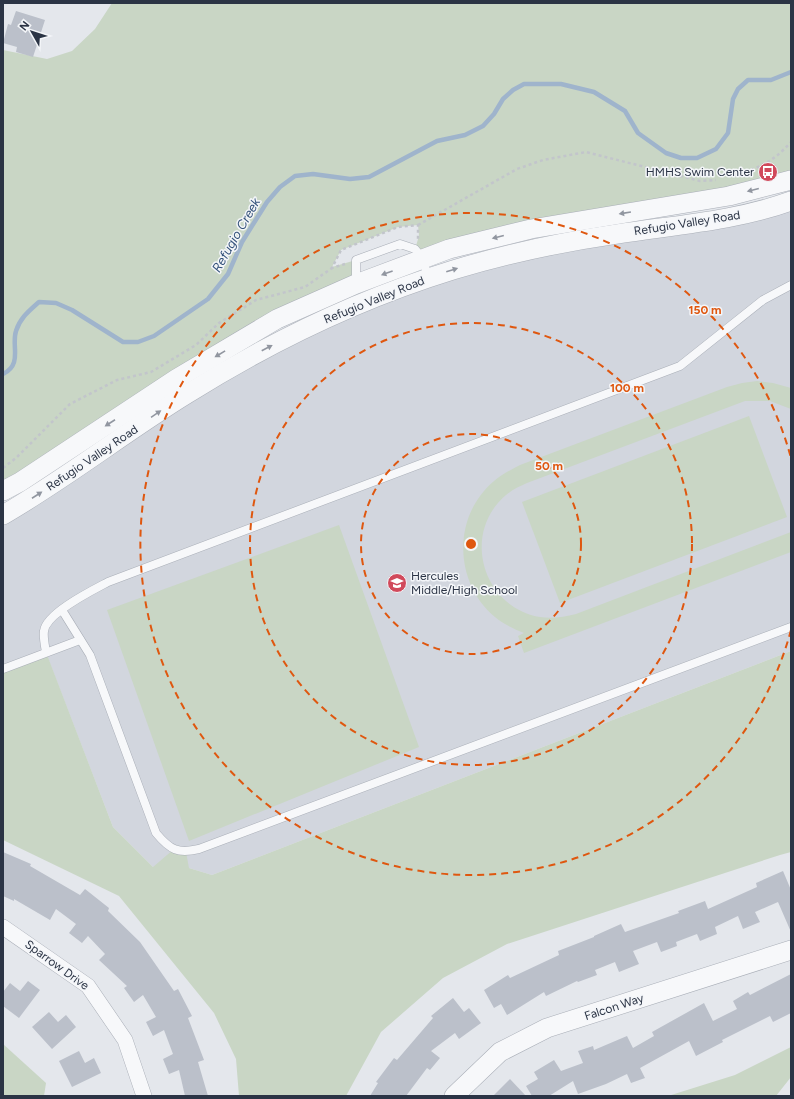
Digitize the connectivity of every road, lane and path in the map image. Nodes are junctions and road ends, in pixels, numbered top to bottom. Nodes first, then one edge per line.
1 (791, 142) edge
2 (732, 177) dead end
3 (718, 180) dead end
4 (791, 180) edge
5 (791, 201) edge
6 (418, 226) dead end
7 (423, 259) junction
8 (332, 268) dead end
9 (428, 278) junction
10 (791, 285) edge
11 (3, 468) edge
12 (3, 491) edge
13 (3, 515) edge
14 (62, 610) junction
15 (791, 627) edge
16 (80, 640) junction
17 (46, 652) junction
18 (3, 669) edge
19 (3, 927) edge
20 (791, 950) edge
21 (144, 1096) edge
22 (454, 1096) edge

1 - 2 path
3 - 6 path
4 -> 7 street, Refugio Valley Road
9 -> 5 street, Refugio Valley Road
7 - 9 lane
7 -> 12 street, Refugio Valley Road
8 - 11 path
13 -> 9 street, Refugio Valley Road
10 - 14 lane
14 - 16 lane
14 - 17 lane
15 - 16 lane
16 - 17 lane
17 - 18 lane
19 - 21 street, Sparrow Drive
20 - 22 street, Falcon Way

